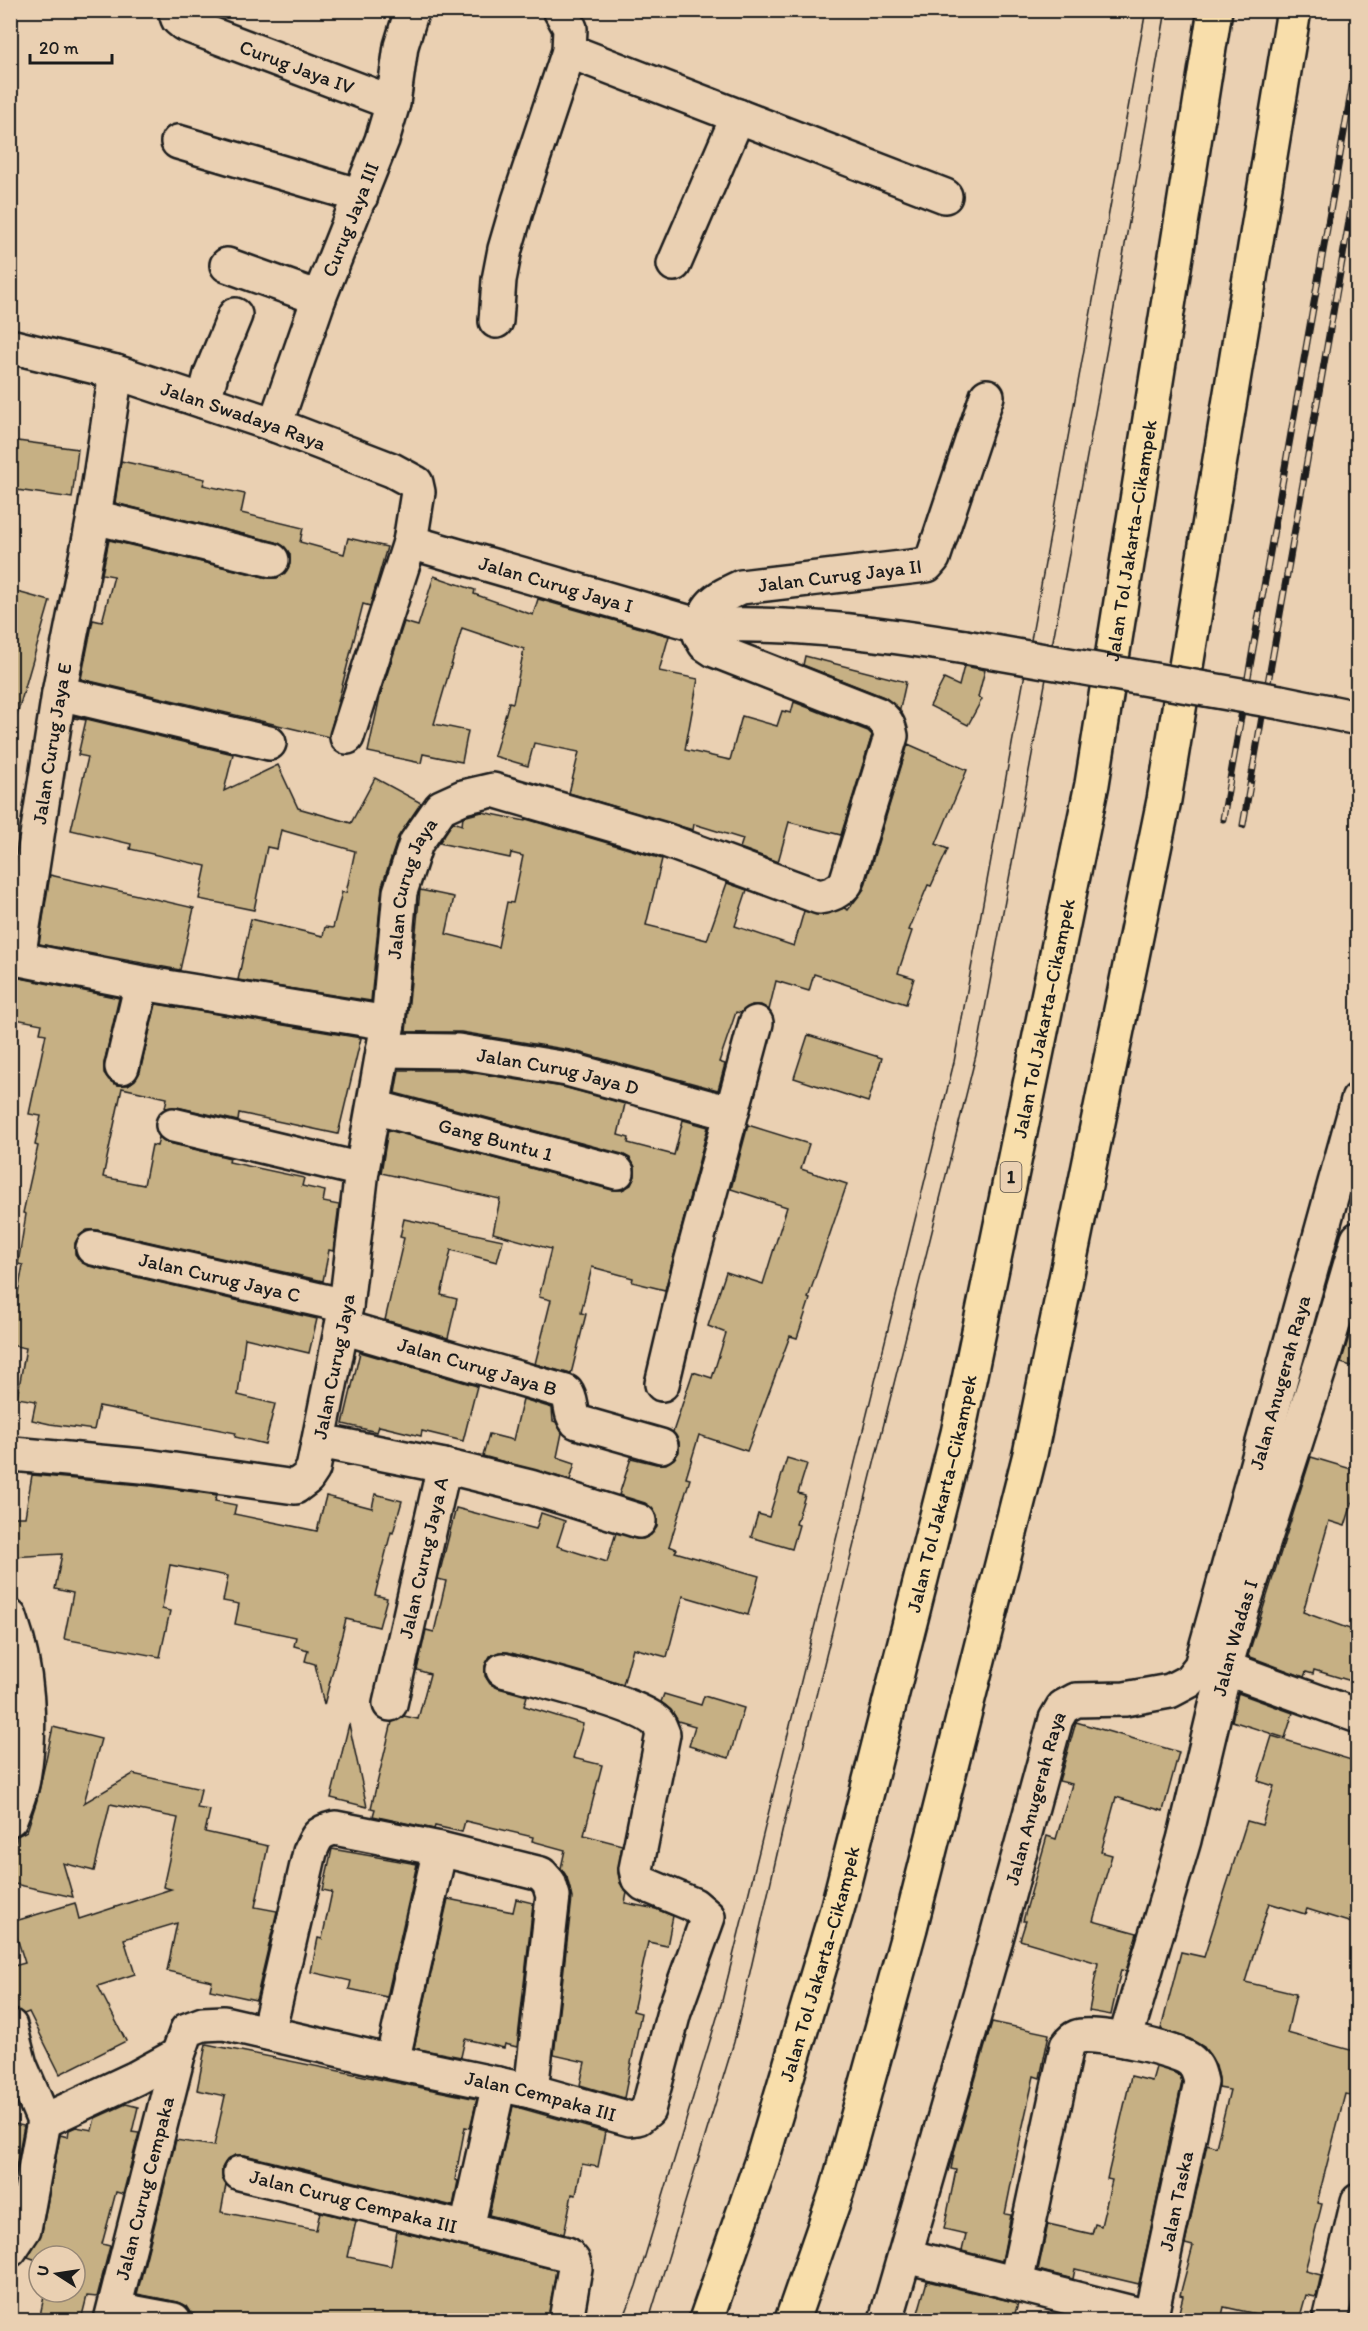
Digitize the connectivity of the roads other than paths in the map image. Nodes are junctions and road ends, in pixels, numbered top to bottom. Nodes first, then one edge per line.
1 (175, 10) edge
2 (412, 10) edge
3 (560, 10) edge
4 (1215, 10) edge
5 (1294, 10) edge
6 (569, 51) junction
7 (393, 103) junction
8 (738, 116) junction
9 (178, 142) dead end
10 (361, 196) junction
11 (945, 196) dead end
12 (674, 264) dead end
13 (227, 265) dead end
14 (319, 298) junction
15 (235, 315) dead end
16 (496, 321) dead end
17 (10, 345) edge
18 (116, 372) junction
19 (987, 396) dead end
20 (204, 401) junction
21 (275, 425) junction
22 (94, 517) junction
23 (410, 542) junction
24 (272, 560) dead end
25 (701, 626) junction
26 (59, 693) junction
27 (1358, 718) edge
28 (347, 737) dead end
29 (269, 743) dead end
30 (14, 958) edge
31 (142, 983) junction
32 (756, 1023) dead end
33 (386, 1037) junction
34 (122, 1067) dead end
35 (1358, 1100) edge
36 (374, 1107) junction
37 (730, 1113) junction
38 (173, 1125) dead end
39 (362, 1170) junction
40 (617, 1172) dead end
41 (1358, 1239) edge
42 (93, 1248) dead end
43 (344, 1317) junction
44 (662, 1384) dead end
45 (320, 1441) junction
46 (661, 1446) dead end
47 (11, 1448) edge
48 (444, 1466) junction
49 (639, 1521) dead end
50 (10, 1617) edge
51 (1225, 1668) junction
52 (503, 1670) dead end
53 (390, 1704) dead end
54 (1358, 1716) edge
55 (10, 1819) edge
56 (440, 1848) junction
57 (10, 2026) edge
58 (268, 2033) junction
59 (1125, 2040) junction
60 (178, 2055) junction
61 (392, 2062) junction
62 (499, 2084) junction
63 (531, 2091) junction
64 (44, 2121) junction
65 (240, 2173) dead end
66 (1358, 2201) edge
67 (467, 2228) junction
68 (10, 2250) edge
69 (906, 2256) junction
70 (1016, 2283) junction
71 (113, 2314) edge
72 (1151, 2319) edge
73 (174, 2320) edge
74 (566, 2320) edge
75 (706, 2320) edge
76 (792, 2320) edge
77 (886, 2320) edge
78 (1330, 2320) edge

1 - 7 street, Curug Jaya IV
2 - 7 street, Curug Jaya III
3 - 6 street
4 - 75 highway, Jalan Tol Jakarta–Cikampek / 1
5 - 76 highway
6 - 8 street
6 - 16 street
7 - 10 street, Curug Jaya III
8 - 11 street
8 - 12 street
9 - 10 street
10 - 14 street, Curug Jaya III
13 - 14 street
14 - 21 street, Curug Jaya III
15 - 20 street
17 - 18 street, Jalan Swadaya Raya
18 - 20 street, Jalan Swadaya Raya
18 - 22 street, Jalan Curug Jaya E
19 - 25 street, Jalan Curug Jaya II
20 - 21 street, Jalan Swadaya Raya
21 - 23 street, Jalan Swadaya Raya
22 - 24 street
22 - 26 street, Jalan Curug Jaya E
23 - 25 street, Jalan Curug Jaya I
23 - 28 street
25 - 27 street, bridge
25 - 33 street, Jalan Curug Jaya
26 - 29 street
26 - 30 street, Jalan Curug Jaya E
30 - 31 street, Jalan Curug Jaya E
31 - 33 street, Jalan Curug Jaya E
31 - 34 street
32 - 37 street
33 - 36 street, Jalan Curug Jaya
33 - 37 street, Jalan Curug Jaya D
35 - 69 street, Jalan Anugerah Raya
36 - 39 street, Jalan Curug Jaya
36 - 40 street, Gang Buntu 1
37 - 44 street
38 - 39 street
39 - 43 street, Jalan Curug Jaya
41 - 51 street, Jalan Wadas I
42 - 43 street, Jalan Curug Jaya C
43 - 45 street, Jalan Curug Jaya
43 - 46 street, Jalan Curug Jaya B
45 - 47 street, Jalan Curug Jaya
45 - 48 street, Jalan Curug Jaya A
48 - 49 street
48 - 53 street, Jalan Curug Jaya A
50 - 55 street
51 - 54 street
51 - 59 street, Jalan Wadas I
52 - 63 street, Jalan Cempaka III
56 - 58 street
56 - 61 street
56 - 63 street
57 - 64 street
58 - 60 street, Jalan Cempaka III
58 - 61 street, Jalan Cempaka III
59 - 70 street
59 - 72 street, Jalan Taska
60 - 64 street
60 - 71 street, Jalan Curug Cempaka
61 - 62 street, Jalan Cempaka III
62 - 63 street, Jalan Cempaka III
62 - 67 street, Jalan Curug Cempaka III
64 - 68 street
65 - 67 street, Jalan Curug Cempaka III
66 - 78 street
67 - 74 street, Jalan Curug Cempaka III
69 - 70 street
69 - 77 street, Jalan Anugerah Raya
70 - 72 street
71 - 73 street

